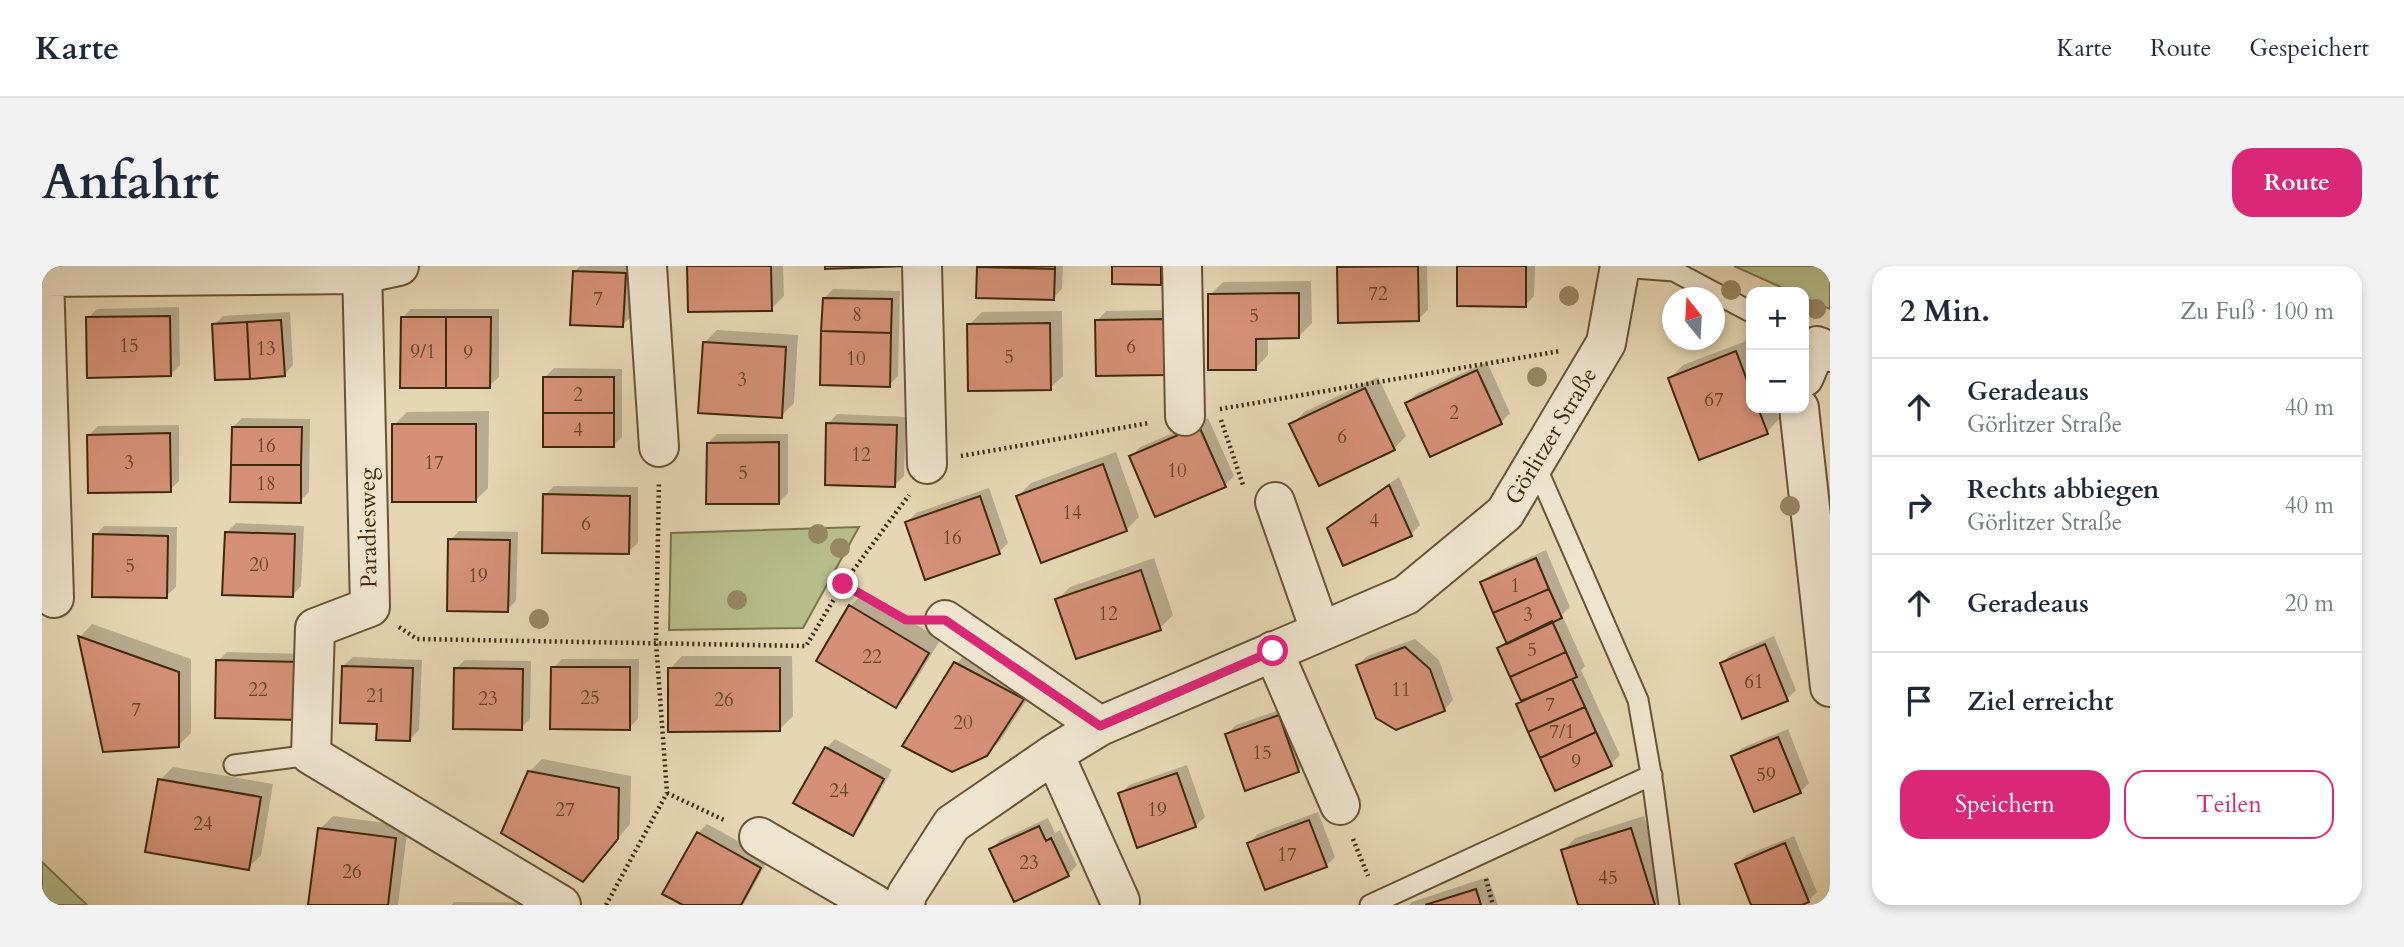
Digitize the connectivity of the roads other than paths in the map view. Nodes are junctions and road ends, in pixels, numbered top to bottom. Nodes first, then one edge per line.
1 (399, 266) edge
2 (648, 266) edge
3 (922, 266) edge
4 (1182, 266) edge
5 (1620, 266) edge
6 (362, 270) edge
7 (43, 277) edge
8 (1746, 309) edge
9 (1201, 413) road end
10 (1800, 413) edge
11 (659, 447) road end
12 (926, 464) dead end
13 (1535, 464) junction
14 (1275, 502) road end
15 (54, 598) dead end
16 (945, 620) road end
17 (1320, 630) junction
18 (1273, 651) junction
19 (1829, 668) edge
20 (1100, 726) junction
21 (1054, 754) junction
22 (311, 755) junction
23 (234, 765) dead end
24 (1652, 775) junction
25 (1340, 805) road end
26 (759, 837) road end
27 (1120, 901) dead end
28 (1374, 903) edge
29 (561, 905) edge
30 (877, 905) edge
31 (905, 905) edge
32 (1669, 905) edge

1 - 6 street
2 - 11 street
3 - 12 street
4 - 9 street
5 - 8 lane
5 - 13 street, Görlitzer Straße
6 - 7 street
6 - 22 street, Paradiesweg
7 - 15 street
10 - 19 street
13 - 17 street, Görlitzer Straße
13 - 24 lane
14 - 17 street
16 - 20 street
17 - 18 street, Görlitzer Straße
18 - 20 street, Görlitzer Straße
18 - 25 street
20 - 21 street, Görlitzer Straße
21 - 27 street
21 - 31 street, Görlitzer Straße
22 - 23 lane
22 - 29 street
24 - 28 lane
24 - 32 lane
26 - 30 street

